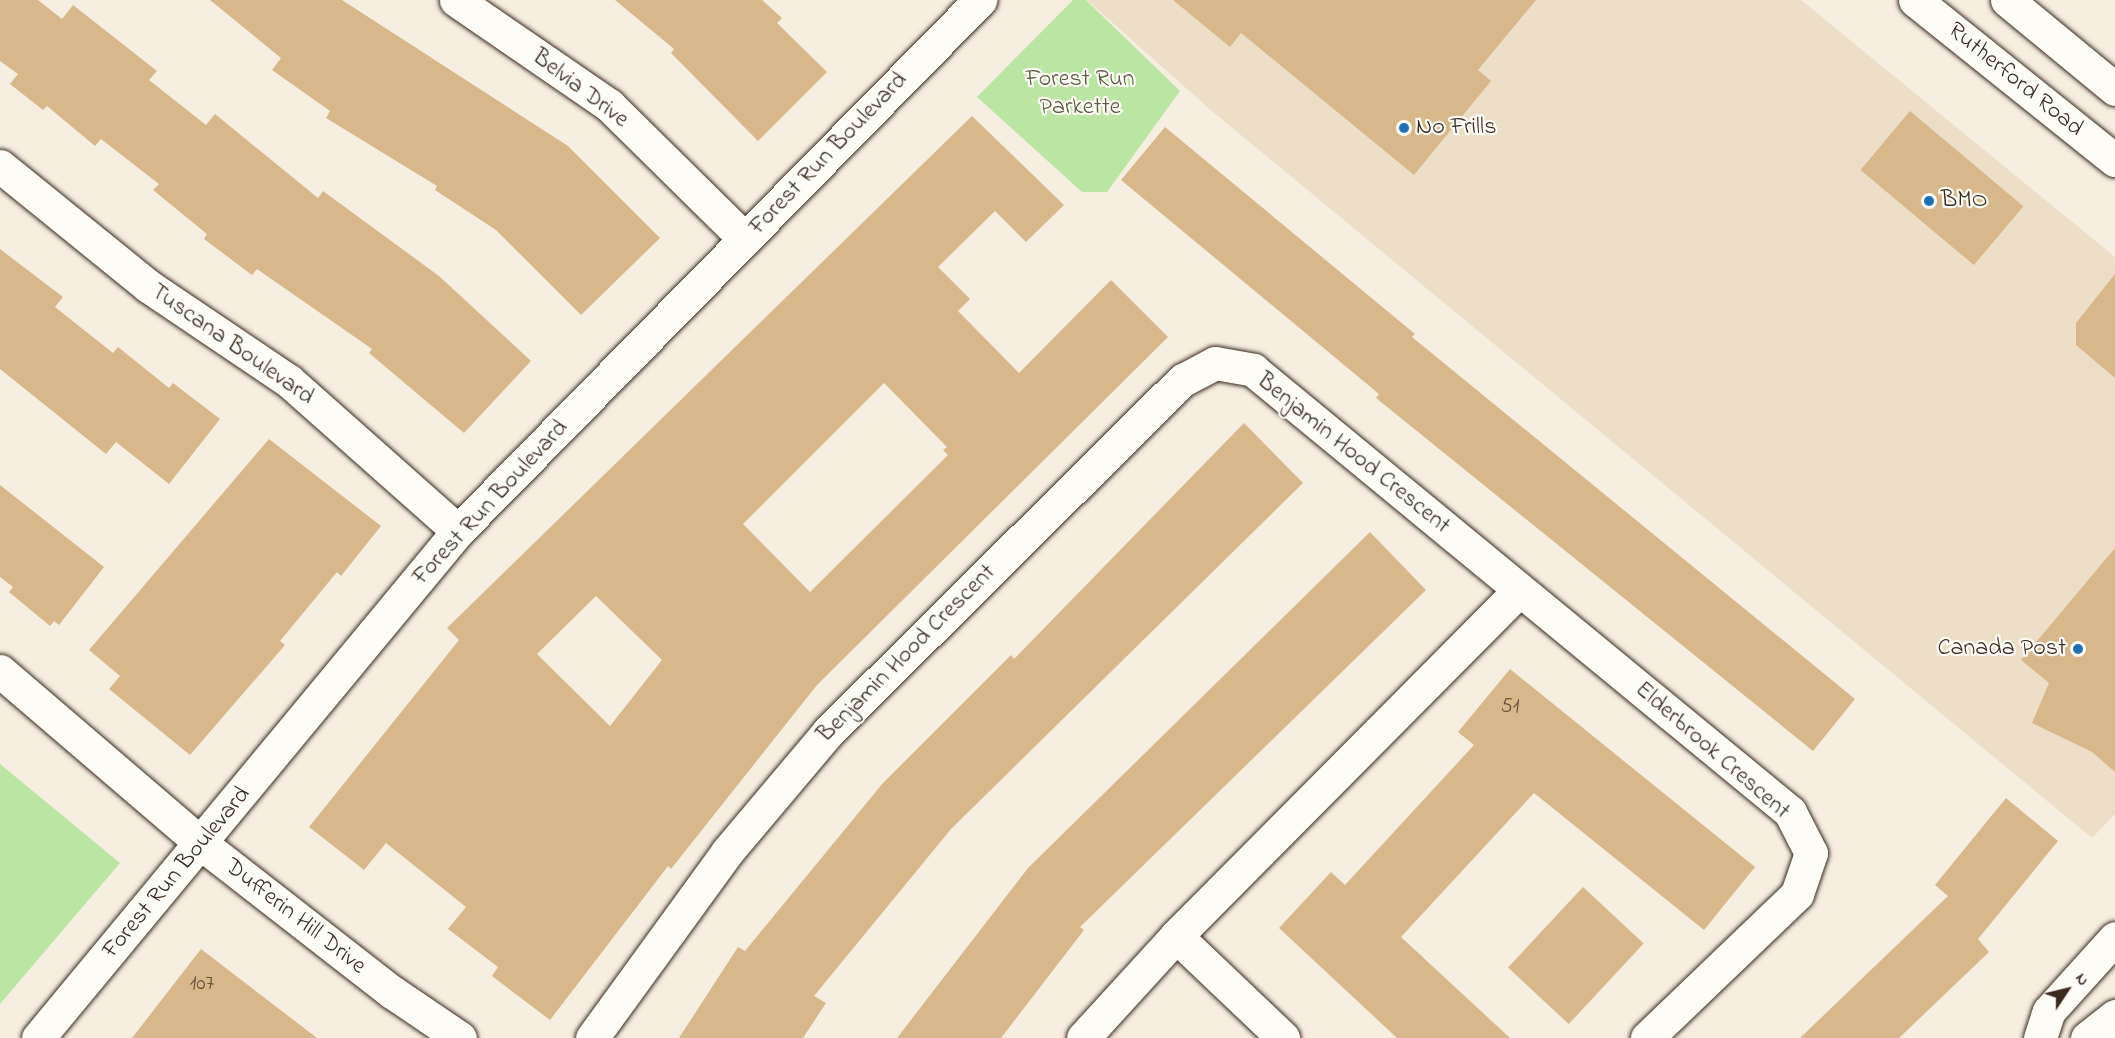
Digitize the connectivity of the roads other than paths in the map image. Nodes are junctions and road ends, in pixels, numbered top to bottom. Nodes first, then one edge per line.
1 (456, 0) edge
2 (980, 0) edge
3 (1915, 0) edge
4 (2007, 0) edge
5 (2115, 89) edge
6 (2115, 160) edge
7 (0, 166) edge
8 (745, 239) junction
9 (458, 531) junction
10 (1519, 590) junction
11 (0, 671) edge
12 (203, 845) junction
13 (1176, 936) junction
14 (2115, 938) edge
15 (2115, 1016) edge
16 (39, 1038) edge
17 (460, 1038) edge
18 (592, 1038) edge
19 (1083, 1038) edge
20 (1283, 1038) edge
21 (1647, 1038) edge
22 (2040, 1038) edge
23 (2087, 1038) edge

1 - 8 street, Belvia Drive
2 - 8 street, Forest Run Boulevard
3 - 6 street, Rutherford Road
4 - 5 street
7 - 9 street, Tuscana Boulevard
8 - 9 street, Forest Run Boulevard
9 - 12 street, Forest Run Boulevard
10 - 13 street
10 - 18 street, Benjamin Hood Crescent
10 - 21 street, Elderbrook Crescent
11 - 12 street, Dufferin Hill Drive
12 - 16 street, Forest Run Boulevard
12 - 17 street, Dufferin Hill Drive
13 - 19 street
13 - 20 street
14 - 22 street
15 - 23 street

